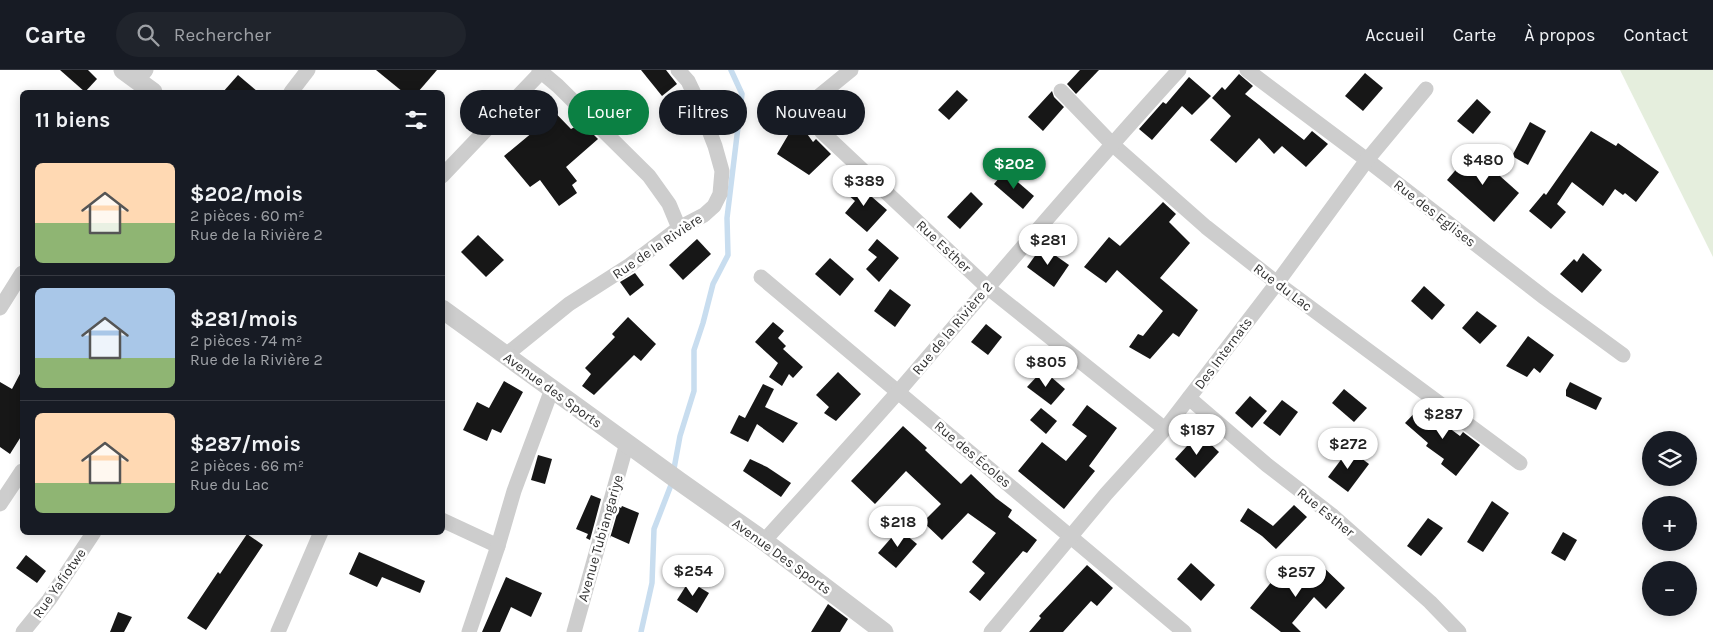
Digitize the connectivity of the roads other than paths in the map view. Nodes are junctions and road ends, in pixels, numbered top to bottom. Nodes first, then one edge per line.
1 (308, 70) edge
2 (678, 70) edge
3 (850, 70) edge
4 (1179, 70) edge
5 (1247, 70) edge
6 (541, 71) edge
7 (135, 74) edge
8 (1426, 89) dead end
9 (151, 90) edge
10 (293, 90) edge
11 (1062, 91) dead end
12 (1112, 144) junction
13 (1367, 160) junction
14 (445, 173) edge
15 (679, 228) junction
16 (762, 277) dead end
17 (20, 282) edge
18 (1277, 283) junction
19 (987, 287) junction
20 (17, 296) edge
21 (0, 308) edge
22 (445, 311) edge
23 (506, 355) junction
24 (1622, 355) dead end
25 (552, 389) junction
26 (898, 392) junction
27 (1188, 398) junction
28 (1165, 429) junction
29 (627, 443) junction
30 (1520, 463) dead end
31 (664, 470) joint
32 (20, 474) edge
33 (0, 504) edge
34 (445, 521) edge
35 (92, 535) edge
36 (319, 535) edge
37 (1070, 536) junction
38 (764, 541) junction
39 (498, 546) junction
40 (24, 632) edge
41 (278, 632) edge
42 (469, 632) edge
43 (574, 632) edge
44 (884, 632) edge
45 (991, 632) edge
46 (1184, 632) edge
47 (1459, 632) edge

1 - 10 street
2 - 15 street, Rue de la Rivière
3 - 19 street, Rue Esther
4 - 12 street, Rue de la Rivière 2
5 - 13 street, Rue des Eglises
6 - 14 street
6 - 15 street
7 - 9 street
8 - 13 street, Des Internats
11 - 12 street, Rue du Lac
12 - 18 street, Rue du Lac
12 - 19 street, Rue de la Rivière 2
13 - 18 street, Des Internats
13 - 24 street, Rue des Eglises
15 - 23 street, Rue de la Rivière
16 - 26 street, Rue des Écoles
17 - 20 street
18 - 27 street, Des Internats
18 - 30 street, Rue du Lac
19 - 26 street, Rue de la Rivière 2
19 - 28 street, Rue Esther
20 - 21 street
22 - 23 street, Avenue des Sports
23 - 25 street, Avenue des Sports
25 - 29 street, Avenue des Sports
25 - 39 street
26 - 37 street, Rue des Écoles
26 - 38 street, Rue de la Rivière 2
27 - 28 street, Des Internats
27 - 47 street, Rue Esther
28 - 37 street, Des Internats
29 - 31 street, Avenue des Sports
29 - 43 street, Avenue Tubiangariye
31 - 38 street, Avenue Des Sports
32 - 33 street
34 - 39 street
35 - 40 street, Rue Yafiotwe
36 - 41 street
37 - 45 street, Des Internats
37 - 46 street, Rue des Écoles
38 - 44 street, Avenue Des Sports
39 - 42 street

